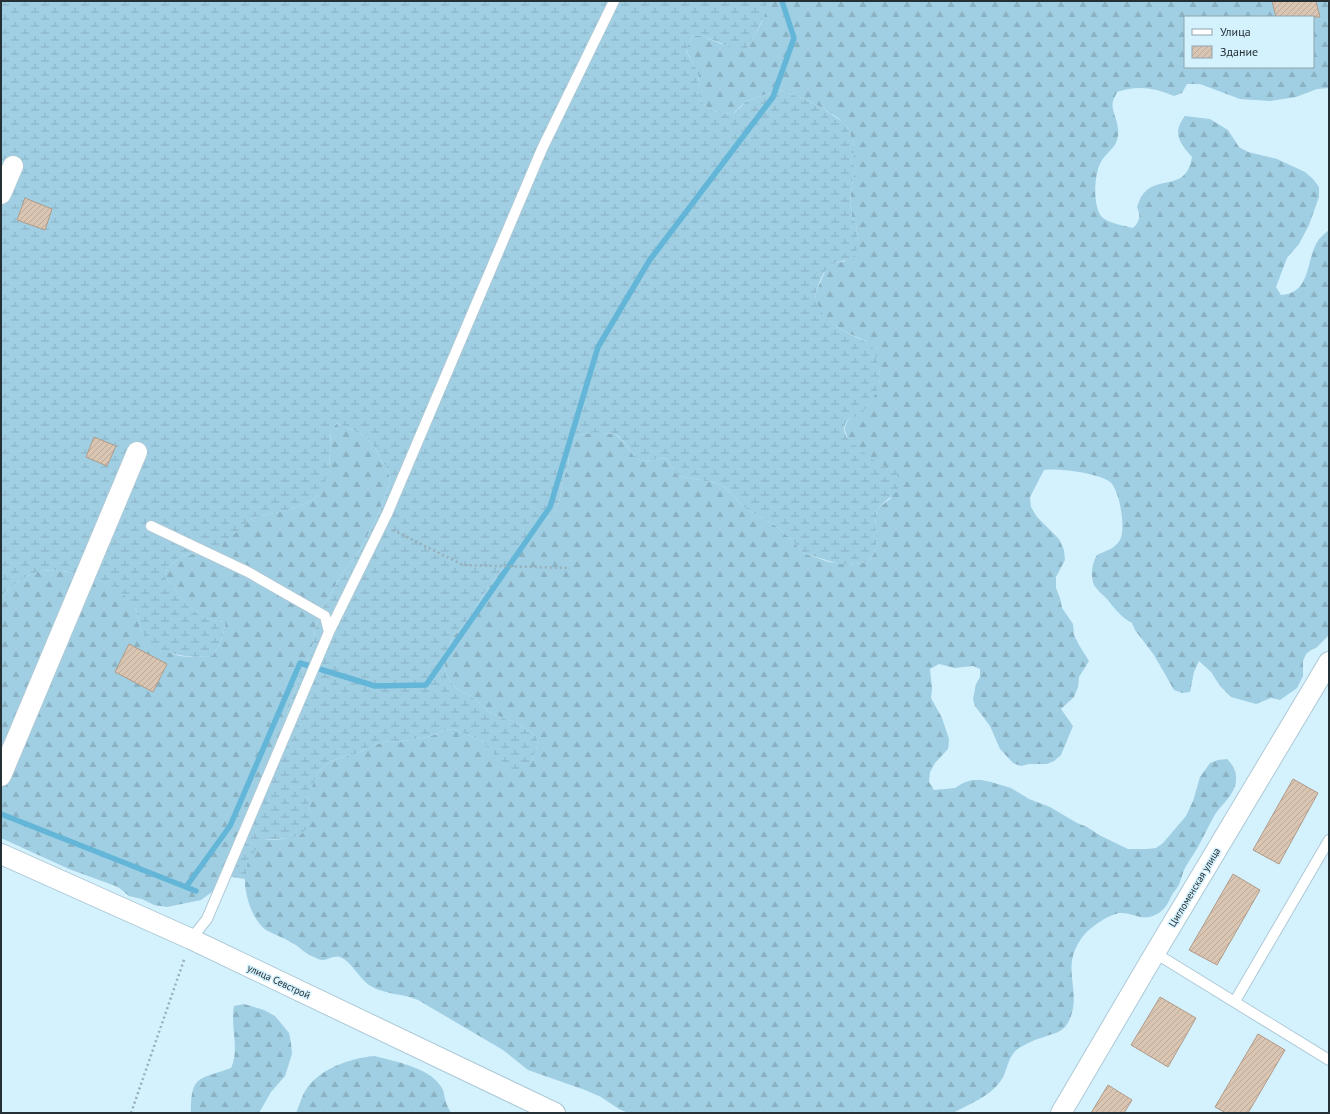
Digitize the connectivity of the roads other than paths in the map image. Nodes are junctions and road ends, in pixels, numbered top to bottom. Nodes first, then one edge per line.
1 (614, 1) edge
2 (13, 166) dead end
3 (1, 194) edge
4 (137, 452) dead end
5 (152, 526) dead end
6 (328, 632) junction
7 (1329, 662) edge
8 (1, 776) edge
9 (1329, 840) edge
10 (1, 854) edge
11 (191, 940) junction
12 (1155, 953) junction
13 (1235, 1001) junction
14 (1329, 1060) edge
15 (555, 1113) edge
16 (1061, 1113) edge

1 - 6 lane
2 - 3 street
4 - 8 street
5 - 6 lane
6 - 11 lane
7 - 12 street, Цигломенская улица
9 - 13 lane
10 - 11 street, улица Севстрой
11 - 15 street, улица Севстрой
12 - 13 lane
12 - 16 street, Цигломенская улица
13 - 14 lane

